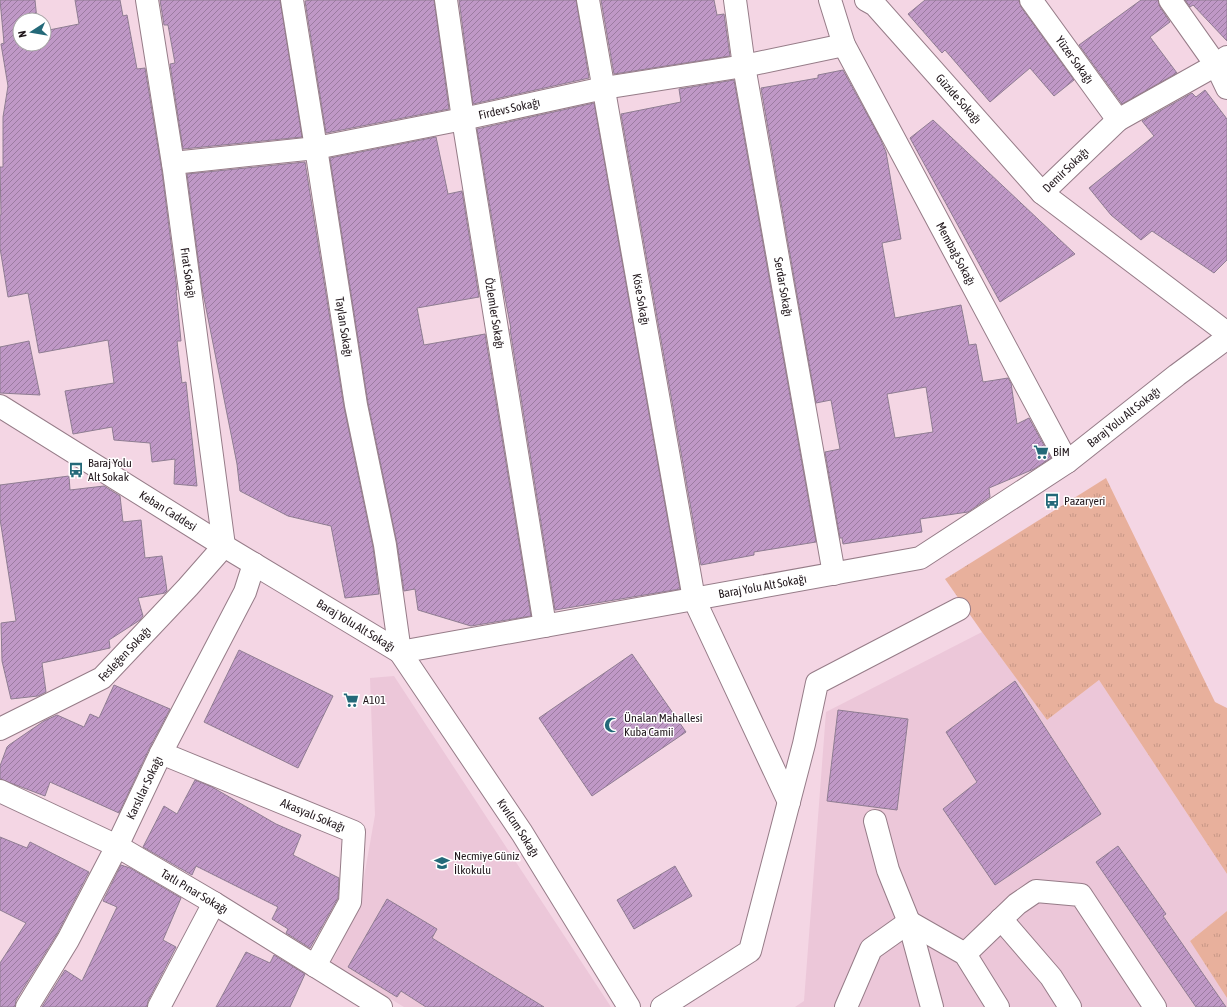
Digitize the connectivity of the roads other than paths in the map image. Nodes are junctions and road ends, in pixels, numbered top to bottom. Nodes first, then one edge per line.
1 (147, 0) edge
2 (292, 0) edge
3 (446, 0) edge
4 (588, 0) edge
5 (734, 0) edge
6 (830, 0) edge
7 (840, 0) edge
8 (1031, 0) edge
9 (1170, 0) edge
10 (871, 2) edge
11 (844, 45) junction
12 (1222, 61) edge
13 (744, 66) junction
14 (604, 88) junction
15 (1227, 88) edge
16 (463, 119) junction
17 (1118, 120) junction
18 (316, 148) junction
19 (173, 163) junction
20 (1042, 193) junction
21 (1227, 333) edge
22 (1227, 338) edge
23 (0, 406) edge
24 (1067, 462) junction
25 (224, 546) junction
26 (254, 564) junction
27 (834, 574) junction
28 (694, 599) junction
29 (959, 609) dead end
30 (545, 626) junction
31 (400, 652) junction
32 (0, 729) edge
33 (161, 753) junction
34 (0, 791) edge
35 (789, 802) junction
36 (875, 821) dead end
37 (117, 846) junction
38 (214, 902) junction
39 (1001, 920) junction
40 (909, 922) junction
41 (965, 954) junction
42 (315, 966) junction
43 (687, 1000) edge
44 (27, 1007) edge
45 (159, 1007) edge
46 (381, 1007) edge
47 (629, 1007) edge
48 (662, 1007) edge
49 (846, 1007) edge
50 (932, 1007) edge
51 (998, 1007) edge
52 (1070, 1007) edge
53 (1155, 1007) edge

1 - 19 street, Fırat Sokağı
2 - 18 street, Taylan Sokağı
3 - 16 street, Özlemler Sokağı
4 - 14 street, Köse Sokağı
5 - 13 street, Serdar Sokağı
6 - 11 street
7 - 11 street
8 - 17 street, Yüzer Sokağı
9 - 12 street
10 - 20 street, Güzide Sokağı
11 - 13 street, Firdevs Sokağı
11 - 24 street, Membağ Sokağı
12 - 15 street
12 - 17 street, Demir Sokağı
13 - 14 street, Firdevs Sokağı
13 - 27 street, Serdar Sokağı
14 - 16 street, Firdevs Sokağı
14 - 28 street, Köse Sokağı
16 - 18 street, Firdevs Sokağı
16 - 30 street, Özlemler Sokağı
17 - 20 street, Demir Sokağı
18 - 19 street, Firdevs Sokağı
18 - 31 street, Taylan Sokağı
19 - 25 street, Fırat Sokağı
20 - 21 street, Demir Sokağı
22 - 24 street, Baraj Yolu Alt Sokağı
23 - 25 street, Keban Caddesi
24 - 27 street, Baraj Yolu Alt Sokağı
25 - 26 street, Keban Caddesi
25 - 32 street, Fesleğen Sokağı
26 - 31 street, Baraj Yolu Alt Sokağı
26 - 33 street, Karslılar Sokağı
27 - 28 street, Baraj Yolu Alt Sokağı
28 - 30 street, Baraj Yolu Alt Sokağı
28 - 35 street, Köse Sokağı
29 - 35 street
30 - 31 street, Baraj Yolu Alt Sokağı
31 - 47 street, Kıvılcım Sokağı
33 - 37 street, Karslılar Sokağı
33 - 42 street, Akasyalı Sokağı
34 - 37 street, Tatlı Pınar Sokağı
35 - 43 street
36 - 40 street
37 - 38 street, Tatlı Pınar Sokağı
37 - 44 street, Karslılar Sokağı
38 - 42 street, Tatlı Pınar Sokağı
38 - 45 street
39 - 41 street
39 - 52 street
39 - 53 street
40 - 41 street
40 - 49 street
40 - 50 street
41 - 51 street
42 - 46 street, Tatlı Pınar Sokağı
43 - 48 street

